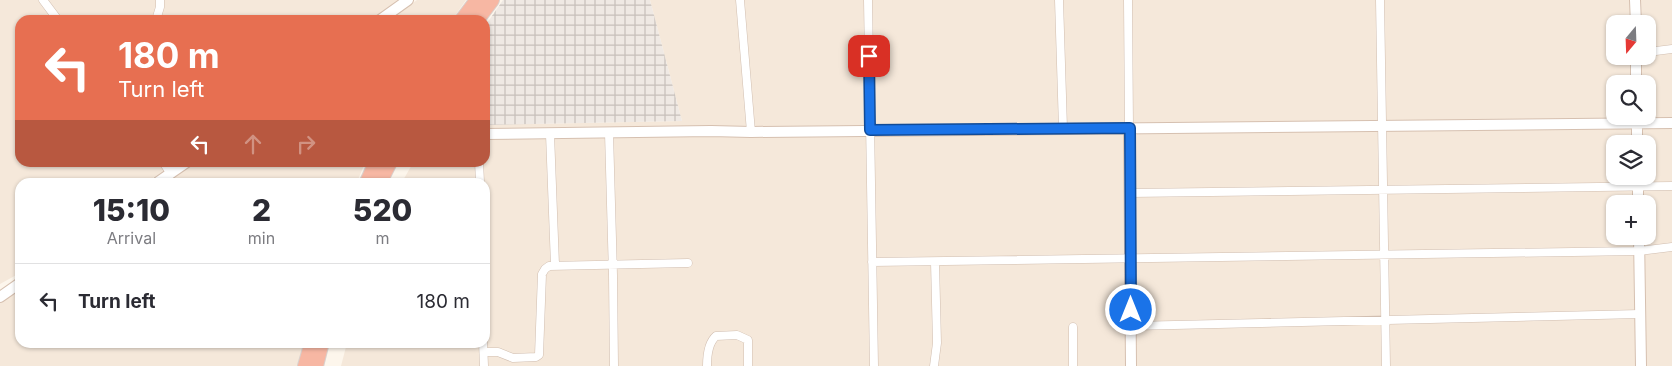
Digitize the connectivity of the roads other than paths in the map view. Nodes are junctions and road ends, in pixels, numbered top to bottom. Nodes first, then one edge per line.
1 (43, 0) edge
2 (160, 0) edge
3 (408, 0) edge
4 (477, 0) edge
5 (492, 0) edge
6 (740, 0) edge
7 (868, 0) edge
8 (1059, 0) edge
9 (1128, 0) edge
10 (1380, 0) edge
11 (1635, 0) edge
12 (54, 15) edge
13 (158, 15) edge
14 (387, 15) edge
15 (466, 15) edge
16 (481, 15) edge
17 (1636, 15) edge
18 (1672, 49) edge
19 (1656, 51) edge
20 (1606, 120) edge
21 (1656, 121) edge
22 (1672, 123) edge
23 (1382, 125) junction
24 (1063, 128) junction
25 (1130, 128) junction
26 (870, 130) junction
27 (751, 132) junction
28 (609, 133) junction
29 (490, 134) edge
30 (550, 134) junction
31 (166, 167) edge
32 (180, 167) edge
33 (171, 174) junction
34 (164, 178) edge
35 (1606, 182) edge
36 (1656, 184) edge
37 (1672, 186) edge
38 (1383, 189) junction
39 (1130, 193) junction
40 (1639, 245) edge
41 (1672, 247) edge
42 (1639, 251) junction
43 (1384, 255) junction
44 (1130, 259) junction
45 (872, 262) junction
46 (935, 262) junction
47 (688, 264) dead end
48 (554, 266) junction
49 (613, 266) junction
50 (15, 286) edge
51 (0, 297) edge
52 (1640, 314) junction
53 (1385, 320) junction
54 (1131, 326) junction
55 (1074, 327) dead end
56 (310, 348) edge
57 (320, 348) edge
58 (484, 348) edge
59 (484, 352) junction
60 (306, 366) edge
61 (316, 366) edge
62 (484, 366) edge
63 (614, 366) edge
64 (708, 366) edge
65 (748, 366) edge
66 (874, 366) edge
67 (934, 366) edge
68 (1073, 366) edge
69 (1131, 366) edge
70 (1386, 366) edge
71 (1640, 366) edge

1 - 12 street
2 - 13 street
3 - 14 street
4 - 15 highway
5 - 16 highway
6 - 27 street
7 - 26 street
8 - 24 street
9 - 25 street
10 - 23 street
11 - 17 street
18 - 19 street
20 - 23 street
21 - 22 street
23 - 25 street
23 - 38 street
24 - 25 street
24 - 26 street
25 - 39 street
26 - 27 street
26 - 45 street
27 - 28 street
28 - 30 street
28 - 49 street
29 - 30 street
30 - 48 street
31 - 33 street
32 - 33 street
33 - 34 street
35 - 38 street
36 - 37 street
38 - 39 street
38 - 43 street
39 - 44 street
40 - 42 street
41 - 42 street
42 - 43 street
42 - 52 street
43 - 44 street
43 - 53 street
44 - 46 street
44 - 54 street
45 - 46 street
45 - 66 street
46 - 67 street
47 - 49 street
48 - 49 street
48 - 59 street
49 - 63 street
50 - 51 street
52 - 53 street
52 - 71 street
53 - 54 street
53 - 70 street
54 - 69 street
55 - 68 street
56 - 60 highway
57 - 61 highway
58 - 59 street
59 - 62 street
64 - 65 street

